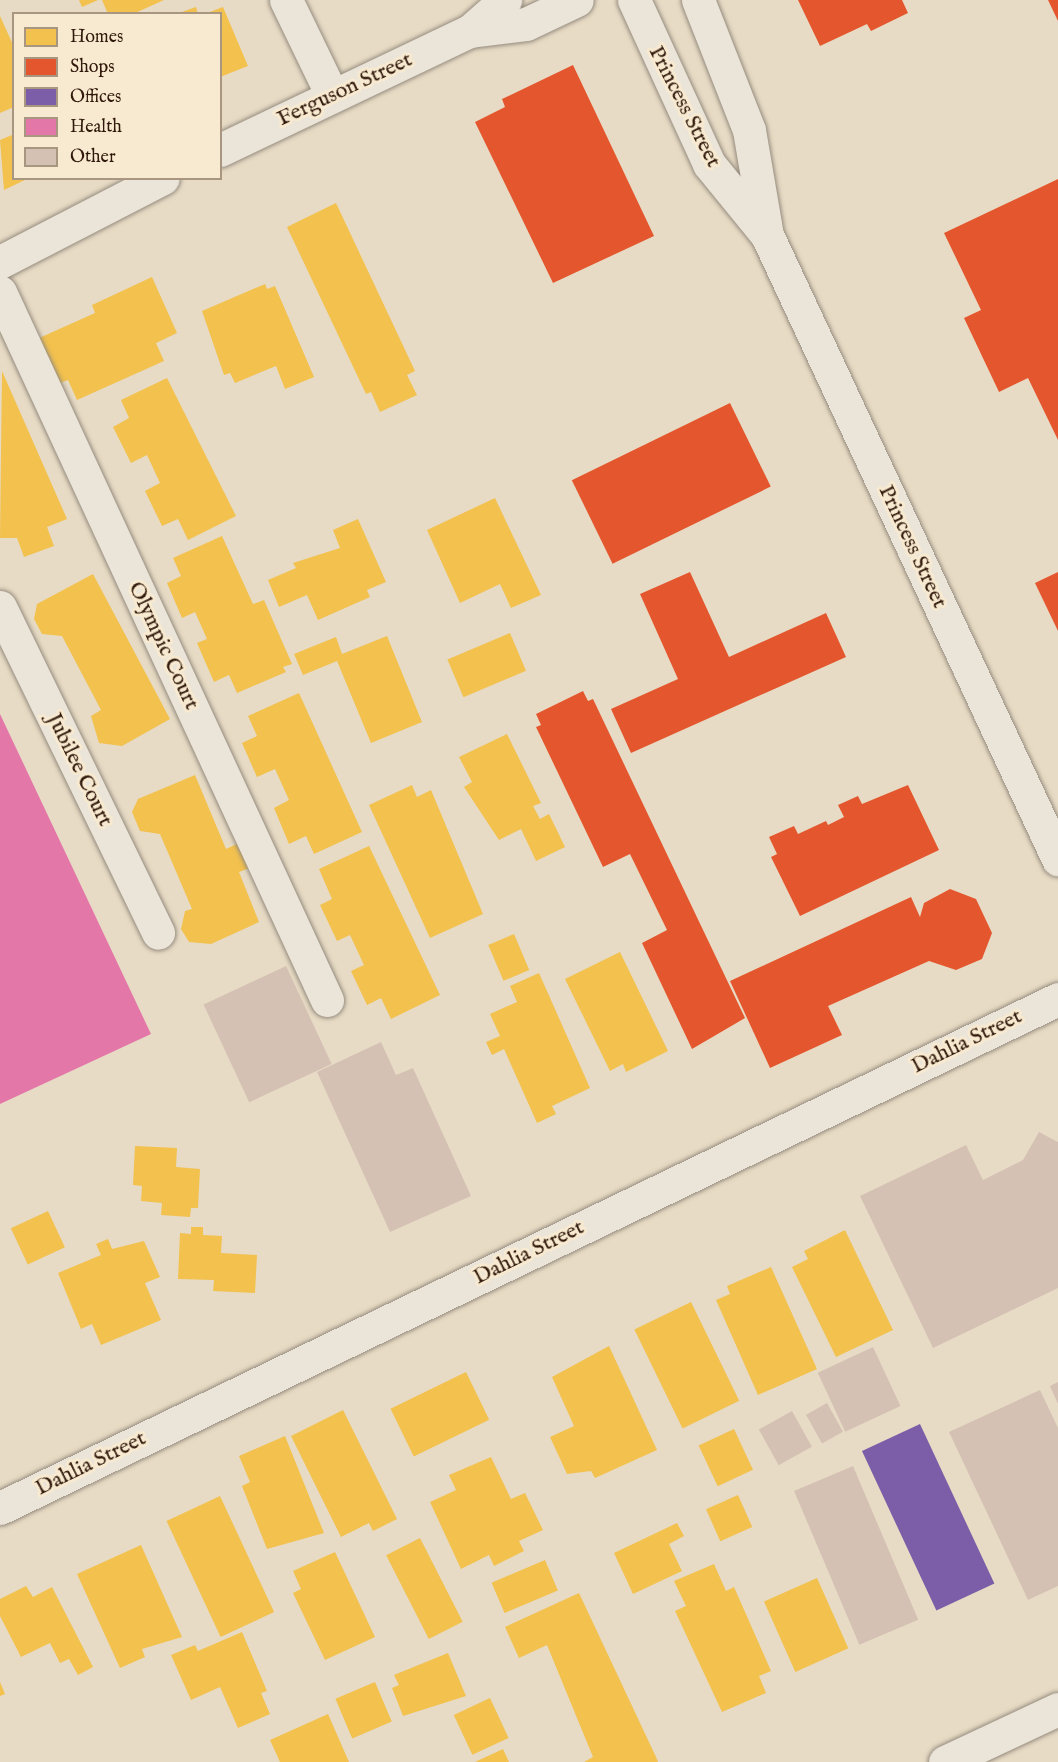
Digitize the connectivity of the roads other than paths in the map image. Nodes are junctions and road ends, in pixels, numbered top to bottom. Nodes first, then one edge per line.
1 (286, 0) edge
2 (505, 0) edge
3 (577, 0) edge
4 (634, 0) edge
5 (698, 0) edge
6 (470, 31) junction
7 (332, 95) junction
8 (222, 149) edge
9 (159, 180) edge
10 (767, 235) junction
11 (0, 262) edge
12 (0, 292) edge
13 (0, 607) edge
14 (1058, 859) edge
15 (158, 933) dead end
16 (1058, 999) edge
17 (327, 1000) dead end
18 (0, 1508) edge
19 (1058, 1709) edge
20 (945, 1762) edge

1 - 7 street
2 - 6 street, Ferguson Street
3 - 6 street, Ferguson Street
4 - 10 street, Princess Street
5 - 10 street, Princess Street
6 - 7 street, Ferguson Street
7 - 8 street, Ferguson Street
9 - 11 street
10 - 14 street, Princess Street
12 - 17 street, Olympic Court
13 - 15 street, Jubilee Court
16 - 18 street, Dahlia Street
19 - 20 street

